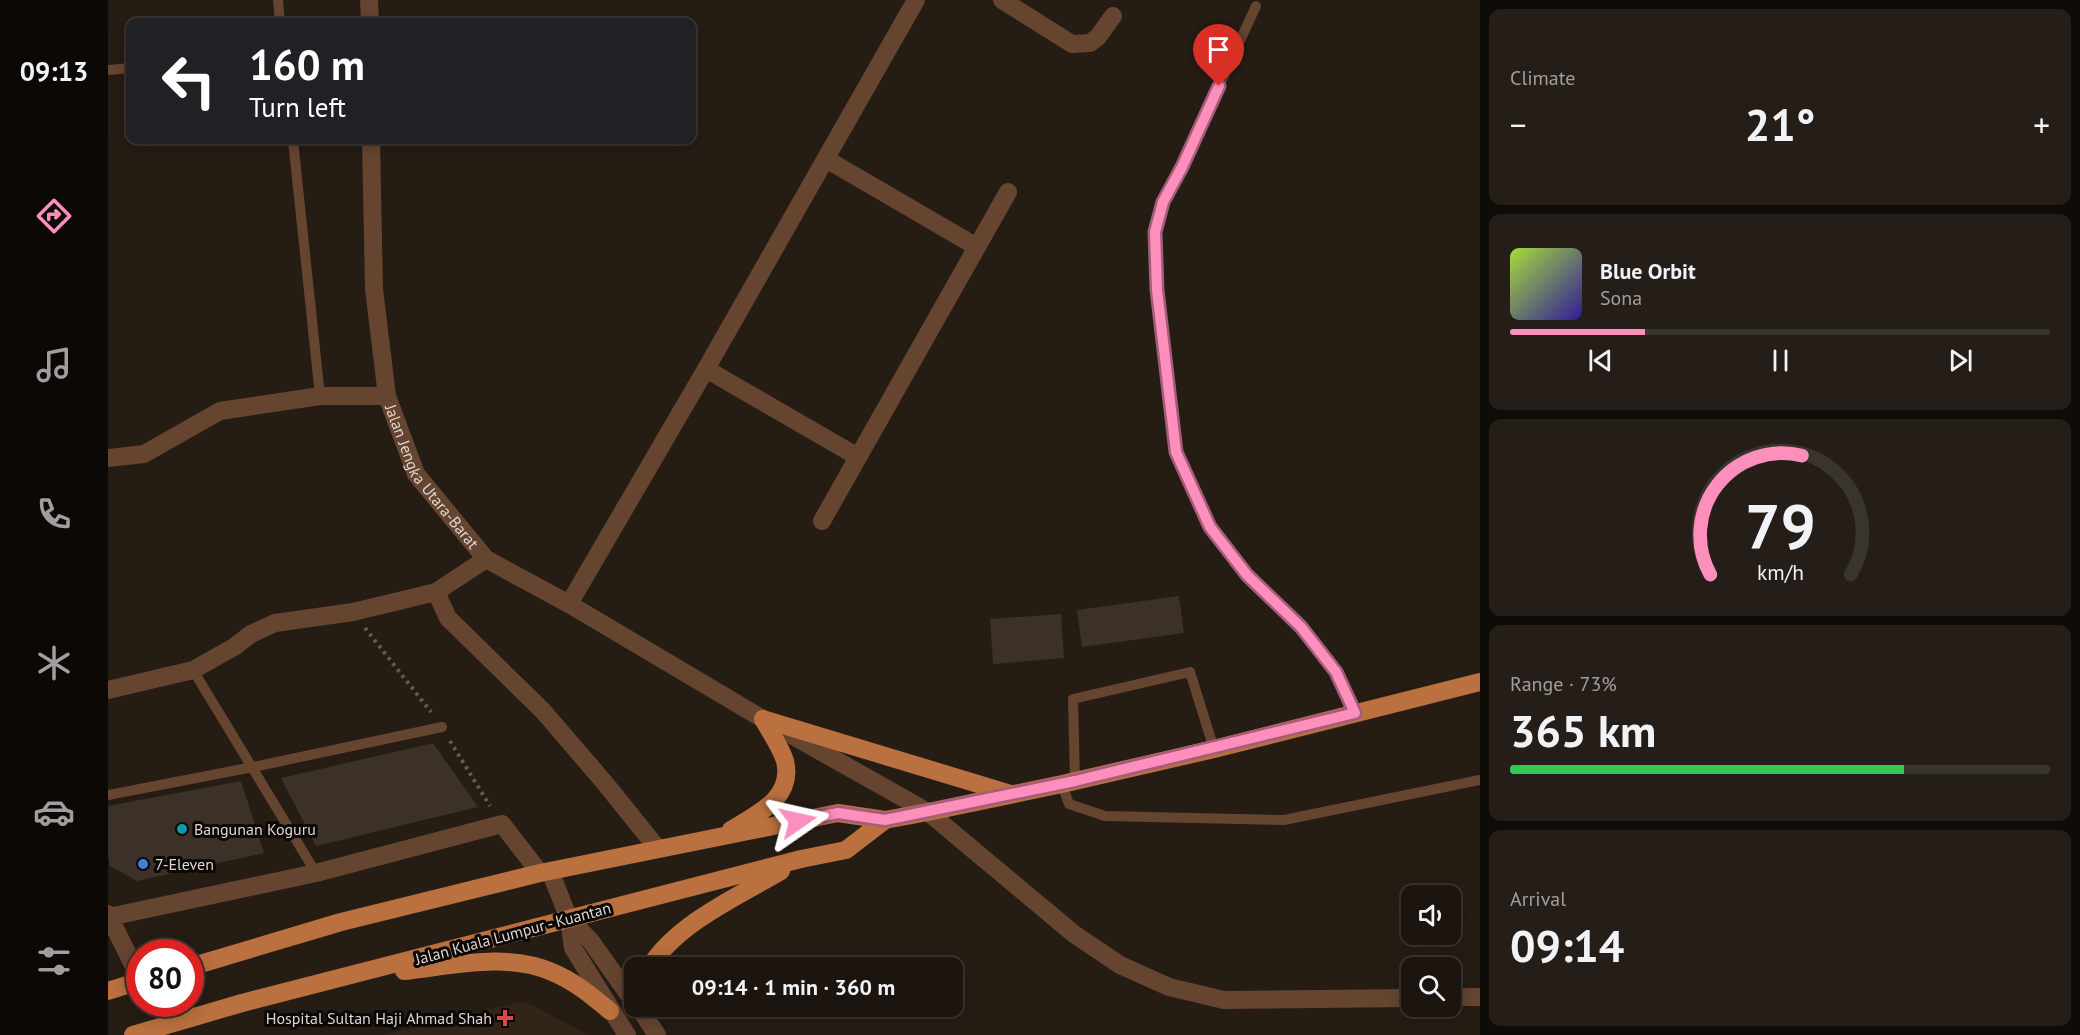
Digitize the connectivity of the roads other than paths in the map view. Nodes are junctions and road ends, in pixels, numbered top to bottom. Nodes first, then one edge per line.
1 (278, 0) edge
2 (369, 0) edge
3 (916, 0) edge
4 (1002, 0) edge
5 (1256, 6) dead end
6 (1113, 16) dead end
7 (280, 18) edge
8 (370, 18) edge
9 (126, 68) edge
10 (108, 70) edge
11 (293, 144) edge
12 (371, 144) edge
13 (825, 159) junction
14 (1008, 192) dead end
15 (977, 247) junction
16 (706, 369) junction
17 (320, 396) junction
18 (387, 396) junction
19 (858, 457) junction
20 (108, 458) edge
21 (822, 521) dead end
22 (486, 559) junction
23 (436, 592) junction
24 (570, 604) junction
25 (194, 670) junction
26 (1480, 682) edge
27 (108, 690) edge
28 (1355, 713) junction
29 (763, 719) junction
30 (442, 727) dead end
31 (1214, 749) junction
32 (253, 767) junction
33 (1480, 780) edge
34 (1068, 782) junction
35 (1012, 794) junction
36 (108, 795) edge
37 (928, 812) junction
38 (885, 820) junction
39 (719, 837) junction
40 (658, 849) junction
41 (801, 859) junction
42 (545, 872) junction
43 (316, 873) junction
44 (108, 917) edge
45 (569, 919) junction
46 (126, 952) edge
47 (655, 957) edge
48 (204, 963) edge
49 (339, 978) junction
50 (126, 985) edge
51 (624, 986) edge
52 (108, 991) edge
53 (1480, 997) edge
54 (1401, 998) edge
55 (1461, 998) edge
56 (610, 1011) junction
57 (646, 1017) edge
58 (133, 1035) edge
59 (627, 1035) edge
60 (657, 1035) edge

1 - 7 lane
2 - 8 street
3 - 13 street
4 - 6 street
5 - 28 lane
9 - 10 lane
11 - 17 lane
12 - 18 street, Jalan Jengka Utara-Barat
13 - 15 street
13 - 16 street
14 - 15 street
15 - 19 street
16 - 19 street
16 - 24 street
17 - 18 street
17 - 20 street
18 - 22 street, Jalan Jengka Utara-Barat
19 - 21 street
22 - 23 street
22 - 24 street, Jalan Jengka Utara-Barat
23 - 25 street
23 - 40 street
24 - 29 street, Jalan Jengka Utara-Barat
25 - 27 street
25 - 32 lane
26 - 28 highway, Jalan Kuala Lumpur - Kuantan
28 - 31 highway, Jalan Kuala Lumpur - Kuantan
29 - 35 highway
29 - 37 street, Jalan Jengka Utara-Barat
29 - 39 highway
30 - 32 lane
31 - 34 highway, Jalan Kuala Lumpur - Kuantan
31 - 34 lane
32 - 36 lane
32 - 43 lane
33 - 34 lane
34 - 35 highway, Jalan Kuala Lumpur - Kuantan
35 - 37 highway, Jalan Kuala Lumpur - Kuantan
37 - 38 highway, Jalan Kuala Lumpur - Kuantan
37 - 54 street, Jalan Jengka Utara-Barat
38 - 39 highway, Jalan Kuala Lumpur - Kuantan
38 - 41 highway, Jalan Kuala Lumpur - Kuantan
39 - 40 highway, Jalan Kuala Lumpur - Kuantan
40 - 42 highway, Jalan Kuala Lumpur - Kuantan
41 - 45 highway, Jalan Kuala Lumpur - Kuantan
41 - 47 highway
42 - 43 street
42 - 45 street
42 - 48 highway, Jalan Kuala Lumpur - Kuantan
43 - 44 street
44 - 46 street
45 - 49 highway, Jalan Kuala Lumpur - Kuantan
45 - 51 street
45 - 56 street
49 - 56 highway
49 - 58 highway, Jalan Kuala Lumpur - Kuantan
50 - 52 highway
53 - 55 street
56 - 59 street
57 - 60 street

